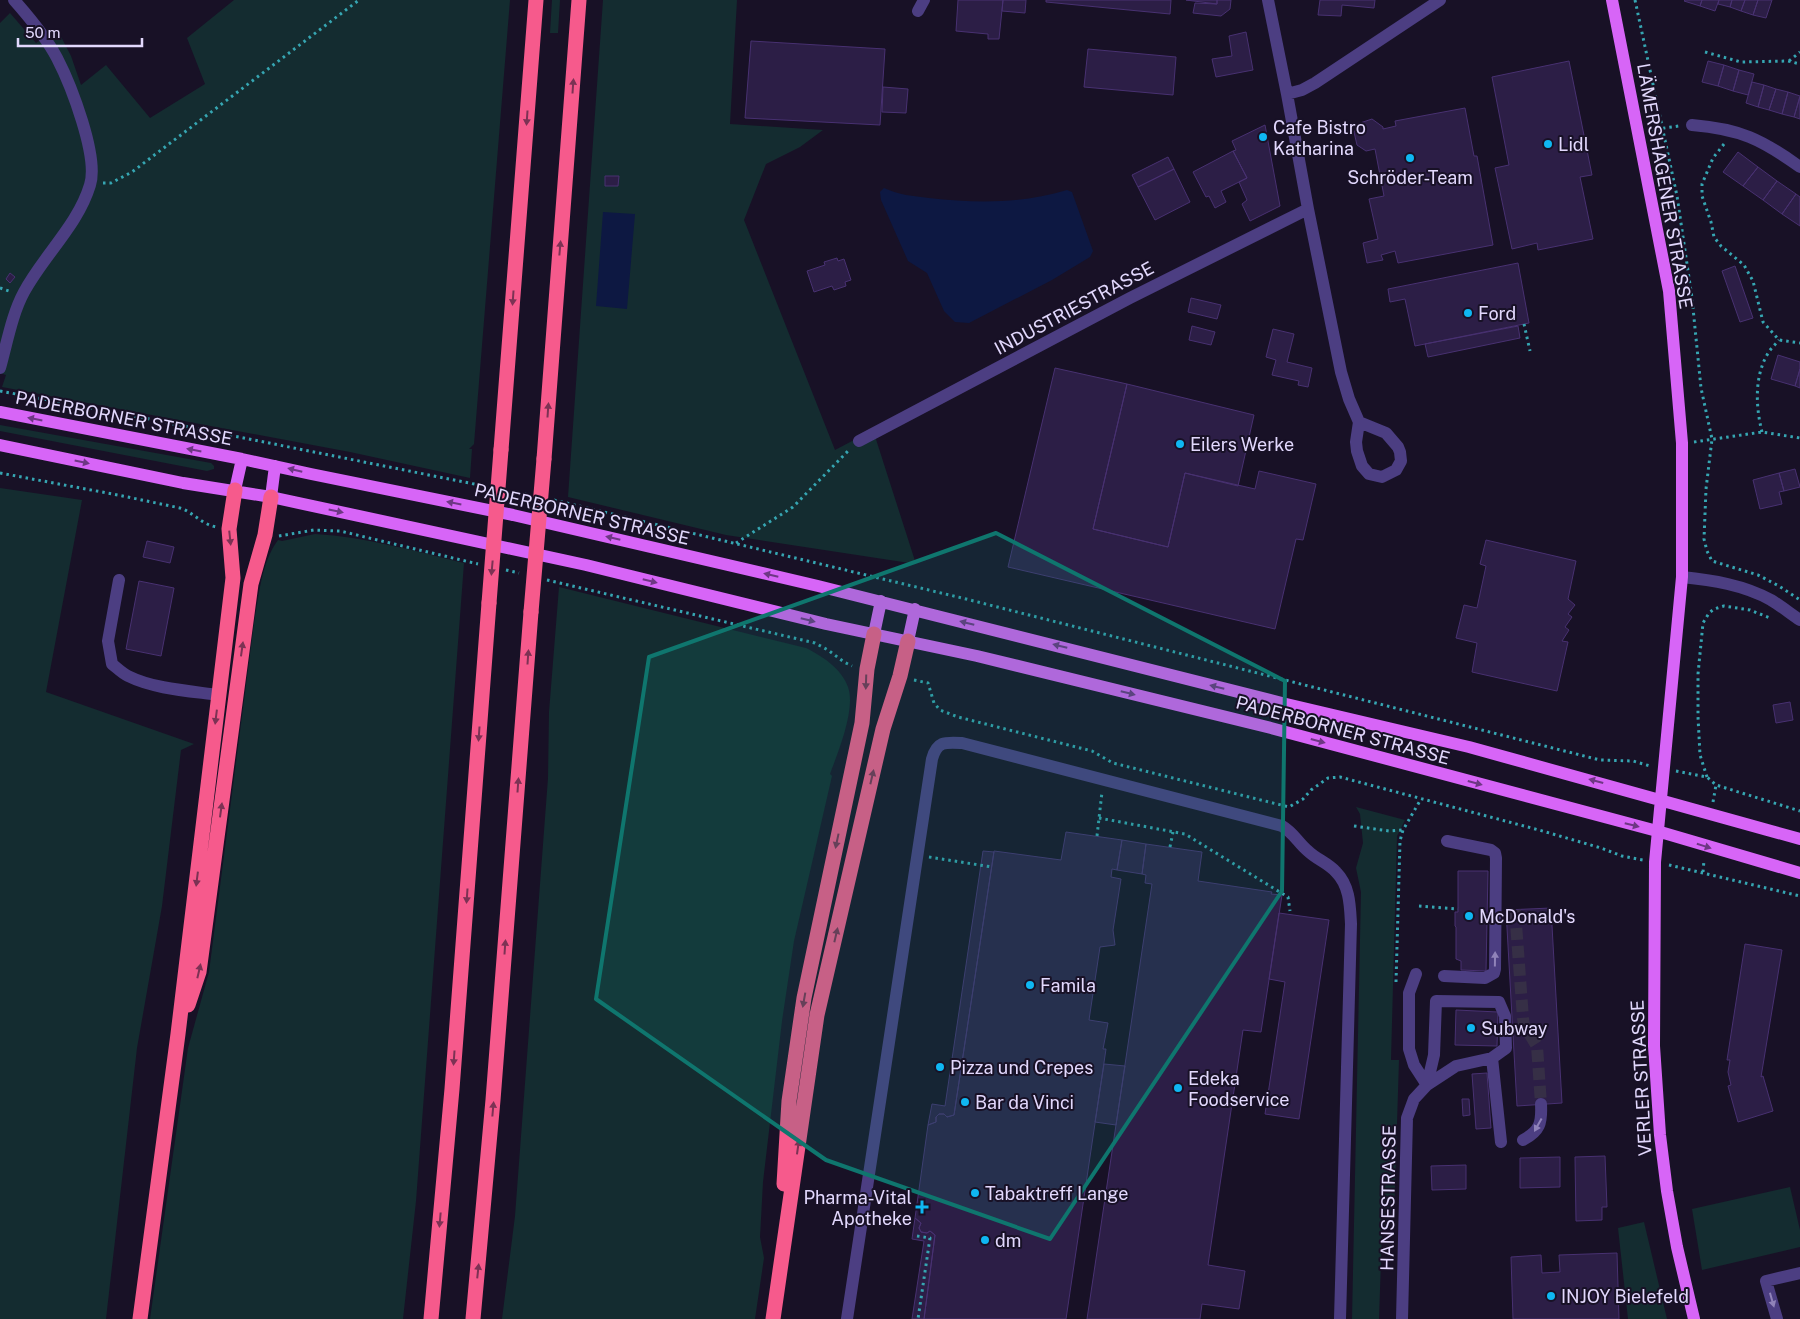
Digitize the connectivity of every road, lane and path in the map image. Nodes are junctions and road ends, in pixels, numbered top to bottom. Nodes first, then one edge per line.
1 (14, 0) edge
2 (359, 0) edge
3 (536, 0) edge
4 (580, 0) edge
5 (1268, 0) edge
6 (1440, 0) edge
7 (1612, 0) edge
8 (1705, 52) dead end
9 (1800, 52) edge
10 (1788, 61) junction
11 (1800, 64) edge
12 (1288, 94) junction
13 (1692, 125) joint
14 (1639, 131) junction
15 (1733, 131) junction
16 (1800, 167) edge
17 (91, 183) junction
18 (1308, 209) junction
19 (1524, 324) dead end
20 (1779, 340) junction
21 (1800, 343) edge
22 (1530, 350) dead end
23 (0, 368) edge
24 (0, 391) edge
25 (0, 412) edge
26 (1359, 422) dead end
27 (1762, 432) junction
28 (1800, 438) edge
29 (859, 441) joint
30 (1682, 443) junction
31 (0, 445) edge
32 (242, 459) junction
33 (275, 466) junction
34 (0, 474) edge
35 (486, 486) dead end
36 (235, 490) junction
37 (504, 490) dead end
38 (532, 496) dead end
39 (271, 497) junction
40 (551, 499) dead end
41 (229, 529) junction
42 (265, 535) junction
43 (736, 544) junction
44 (481, 564) dead end
45 (500, 569) dead end
46 (520, 574) dead end
47 (1682, 577) junction
48 (538, 578) dead end
49 (119, 580) dead end
50 (881, 601) junction
51 (916, 609) junction
52 (1773, 620) dead end
53 (1800, 620) edge
54 (874, 634) junction
55 (908, 641) junction
56 (848, 665) dead end
57 (928, 683) dead end
58 (219, 696) junction
59 (1106, 759) junction
60 (1663, 769) junction
61 (1707, 777) junction
62 (1104, 781) junction
63 (1421, 798) junction
64 (1660, 799) junction
65 (1800, 810) edge
66 (1099, 818) junction
67 (1354, 826) dead end
68 (1404, 830) junction
69 (1657, 831) junction
70 (1173, 832) junction
71 (1097, 836) dead end
72 (1800, 839) edge
73 (1447, 841) dead end
74 (1170, 848) dead end
75 (916, 855) junction
76 (1655, 862) junction
77 (992, 867) dead end
78 (1800, 873) edge
79 (1800, 896) edge
80 (1419, 906) dead end
81 (1458, 909) dead end
82 (1290, 911) dead end
83 (1416, 974) dead end
84 (1444, 976) dead end
85 (1396, 986) dead end
86 (178, 1034) junction
87 (1492, 1058) junction
88 (1427, 1085) junction
89 (1541, 1104) tunnel mouth
90 (1523, 1140) dead end
91 (1501, 1142) dead end
92 (921, 1232) dead end
93 (1800, 1273) edge
94 (779, 1282) junction
95 (140, 1319) edge
96 (431, 1319) edge
97 (473, 1319) edge
98 (773, 1319) edge
99 (847, 1319) edge
100 (918, 1319) edge
101 (1340, 1319) edge
102 (1402, 1319) edge
103 (1694, 1319) edge
104 (1777, 1319) edge

1 - 17 street
2 - 17 path
3 -> 96 highway, bridge
97 -> 4 highway, bridge
5 - 12 street
6 - 12 street
7 - 14 main road, LÄMERSHAGENER STRASSE
8 - 10 path
9 - 10 path
10 - 11 path
12 - 18 street
13 - 14 path
13 - 15 street
14 - 30 main road, LÄMERSHAGENER STRASSE
15 - 16 street
15 - 20 path
17 - 23 street
18 - 26 street
18 - 29 street, INDUSTRIESTRASSE
19 - 22 path
20 - 21 path
20 - 27 path
24 - 35 path
32 -> 25 main road, PADERBORNER STRASSE
27 - 28 path
27 - 30 path
29 - 43 path
30 - 47 main road, LÄMERSHAGENER STRASSE
31 -> 36 main road, PADERBORNER STRASSE
32 - 33 main road, PADERBORNER STRASSE
32 - 36 main road, PADERBORNER STRASSE
33 - 39 main road
50 -> 33 main road, PADERBORNER STRASSE
34 - 41 path
36 - 39 main road, PADERBORNER STRASSE
36 - 41 highway
37 - 38 path
39 - 42 highway
39 -> 54 main road, PADERBORNER STRASSE
40 - 43 path
41 -> 58 highway
42 - 44 path
86 -> 42 highway
43 - 60 path
45 - 46 path
47 - 53 street
47 - 60 main road, LÄMERSHAGENER STRASSE
48 - 56 path
49 - 58 street
50 - 51 main road, PADERBORNER STRASSE
50 - 54 main road
51 - 55 main road
64 -> 51 main road, PADERBORNER STRASSE
52 - 61 path
54 - 55 main road, PADERBORNER STRASSE
54 -> 94 highway
55 -> 69 main road, PADERBORNER STRASSE
94 -> 55 highway
57 - 59 path
58 -> 86 highway
59 - 62 path
59 - 63 path
60 - 61 path
60 - 64 main road, LÄMERSHAGENER STRASSE
61 - 65 path
62 - 66 path
62 - 75 street
62 - 101 street
63 - 68 path
63 - 76 path
64 - 69 main road, LÄMERSHAGENER STRASSE
64 - 72 main road, PADERBORNER STRASSE
66 - 70 path
66 - 71 path
67 - 68 path
68 - 85 path
69 - 76 main road, VERLER STRASSE
69 -> 78 main road, PADERBORNER STRASSE
70 - 74 path
70 - 82 path
84 -> 73 street
75 - 77 path
75 - 99 street
76 - 79 path
76 - 103 main road, VERLER STRASSE
80 - 81 path
83 - 88 street
86 - 95 highway
87 - 88 street
87 - 88 street
87 - 91 street
88 - 102 street, HANSESTRASSE
89 -> 90 street
92 - 100 path
93 -> 104 street
94 - 98 highway

